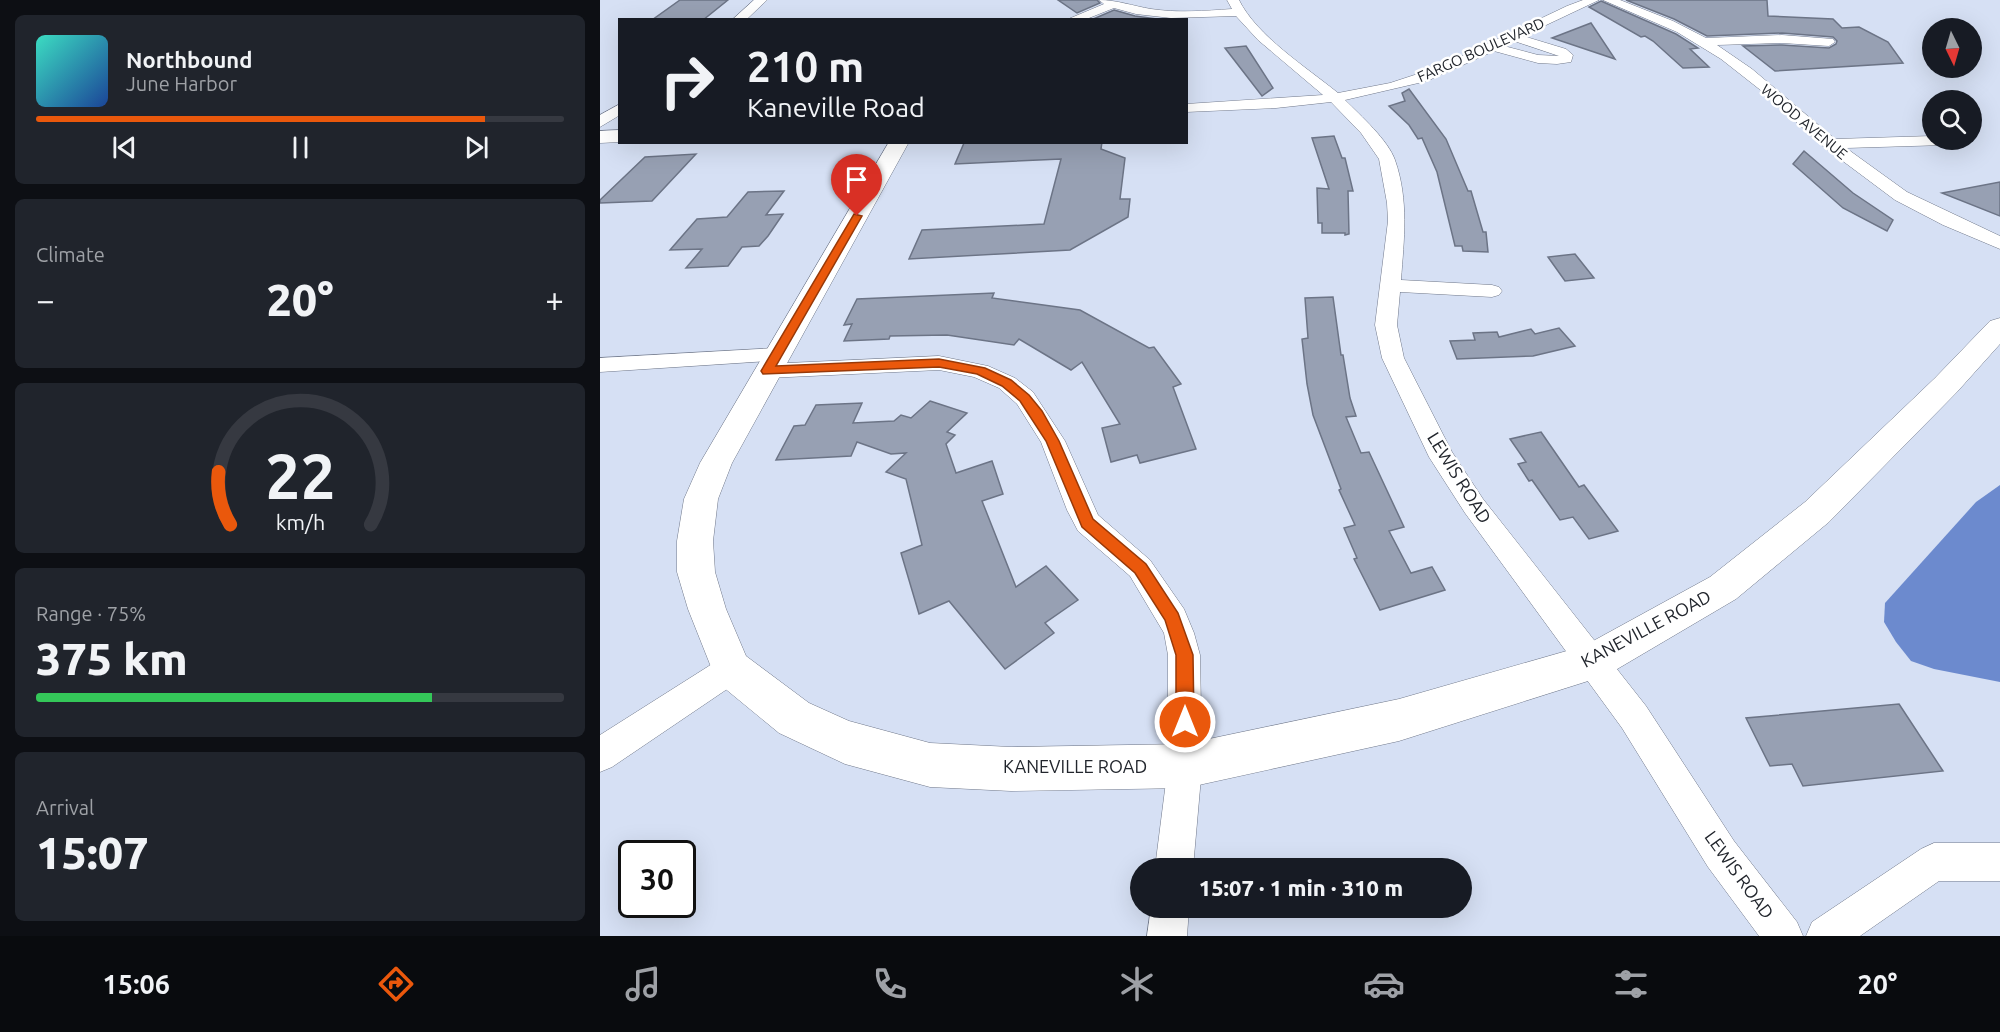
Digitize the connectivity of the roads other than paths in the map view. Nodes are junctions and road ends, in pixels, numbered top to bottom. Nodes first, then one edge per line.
1 (761, 0) edge
2 (1593, 0) edge
3 (1609, 0) edge
4 (1109, 2) edge
5 (1236, 6) edge
6 (740, 18) edge
7 (1076, 18) edge
8 (1513, 37) junction
9 (1704, 42) junction
10 (1829, 42) dead end
11 (1493, 47) junction
12 (1335, 98) junction
13 (1188, 108) edge
14 (618, 109) edge
15 (600, 122) edge
16 (618, 136) edge
17 (600, 137) edge
18 (1922, 141) edge
19 (898, 144) edge
20 (1830, 144) junction
21 (2000, 243) edge
22 (1390, 285) junction
23 (1491, 291) dead end
24 (2000, 327) edge
25 (772, 363) junction
26 (600, 364) edge
27 (1593, 662) junction
28 (731, 669) junction
29 (600, 755) edge
30 (1185, 766) junction
31 (1175, 858) edge
32 (2000, 862) edge
33 (1169, 918) edge
34 (1167, 936) edge
35 (1783, 936) edge
36 (1826, 936) edge

1 - 6 street
2 - 8 street, FARGO BOULEVARD
3 - 9 street, WOOD AVENUE
4 - 5 street
4 - 7 street
5 - 12 street, LEWIS ROAD
8 - 11 street, FARGO BOULEVARD
8 - 11 street
9 - 10 street
9 - 20 street, WOOD AVENUE
11 - 12 street, FARGO BOULEVARD
12 - 13 street, FARGO BOULEVARD
12 - 22 street, LEWIS ROAD
14 - 15 street
16 - 17 main road
18 - 20 street
19 - 25 main road
20 - 21 street, WOOD AVENUE
22 - 23 street
22 - 27 street, LEWIS ROAD
24 - 27 main road, KANEVILLE ROAD
25 - 26 street
25 - 28 main road
25 - 30 street
27 - 30 main road, KANEVILLE ROAD
27 - 35 street, LEWIS ROAD
28 - 29 street
28 - 30 main road, KANEVILLE ROAD
30 - 31 street
32 - 36 street
33 - 34 street

